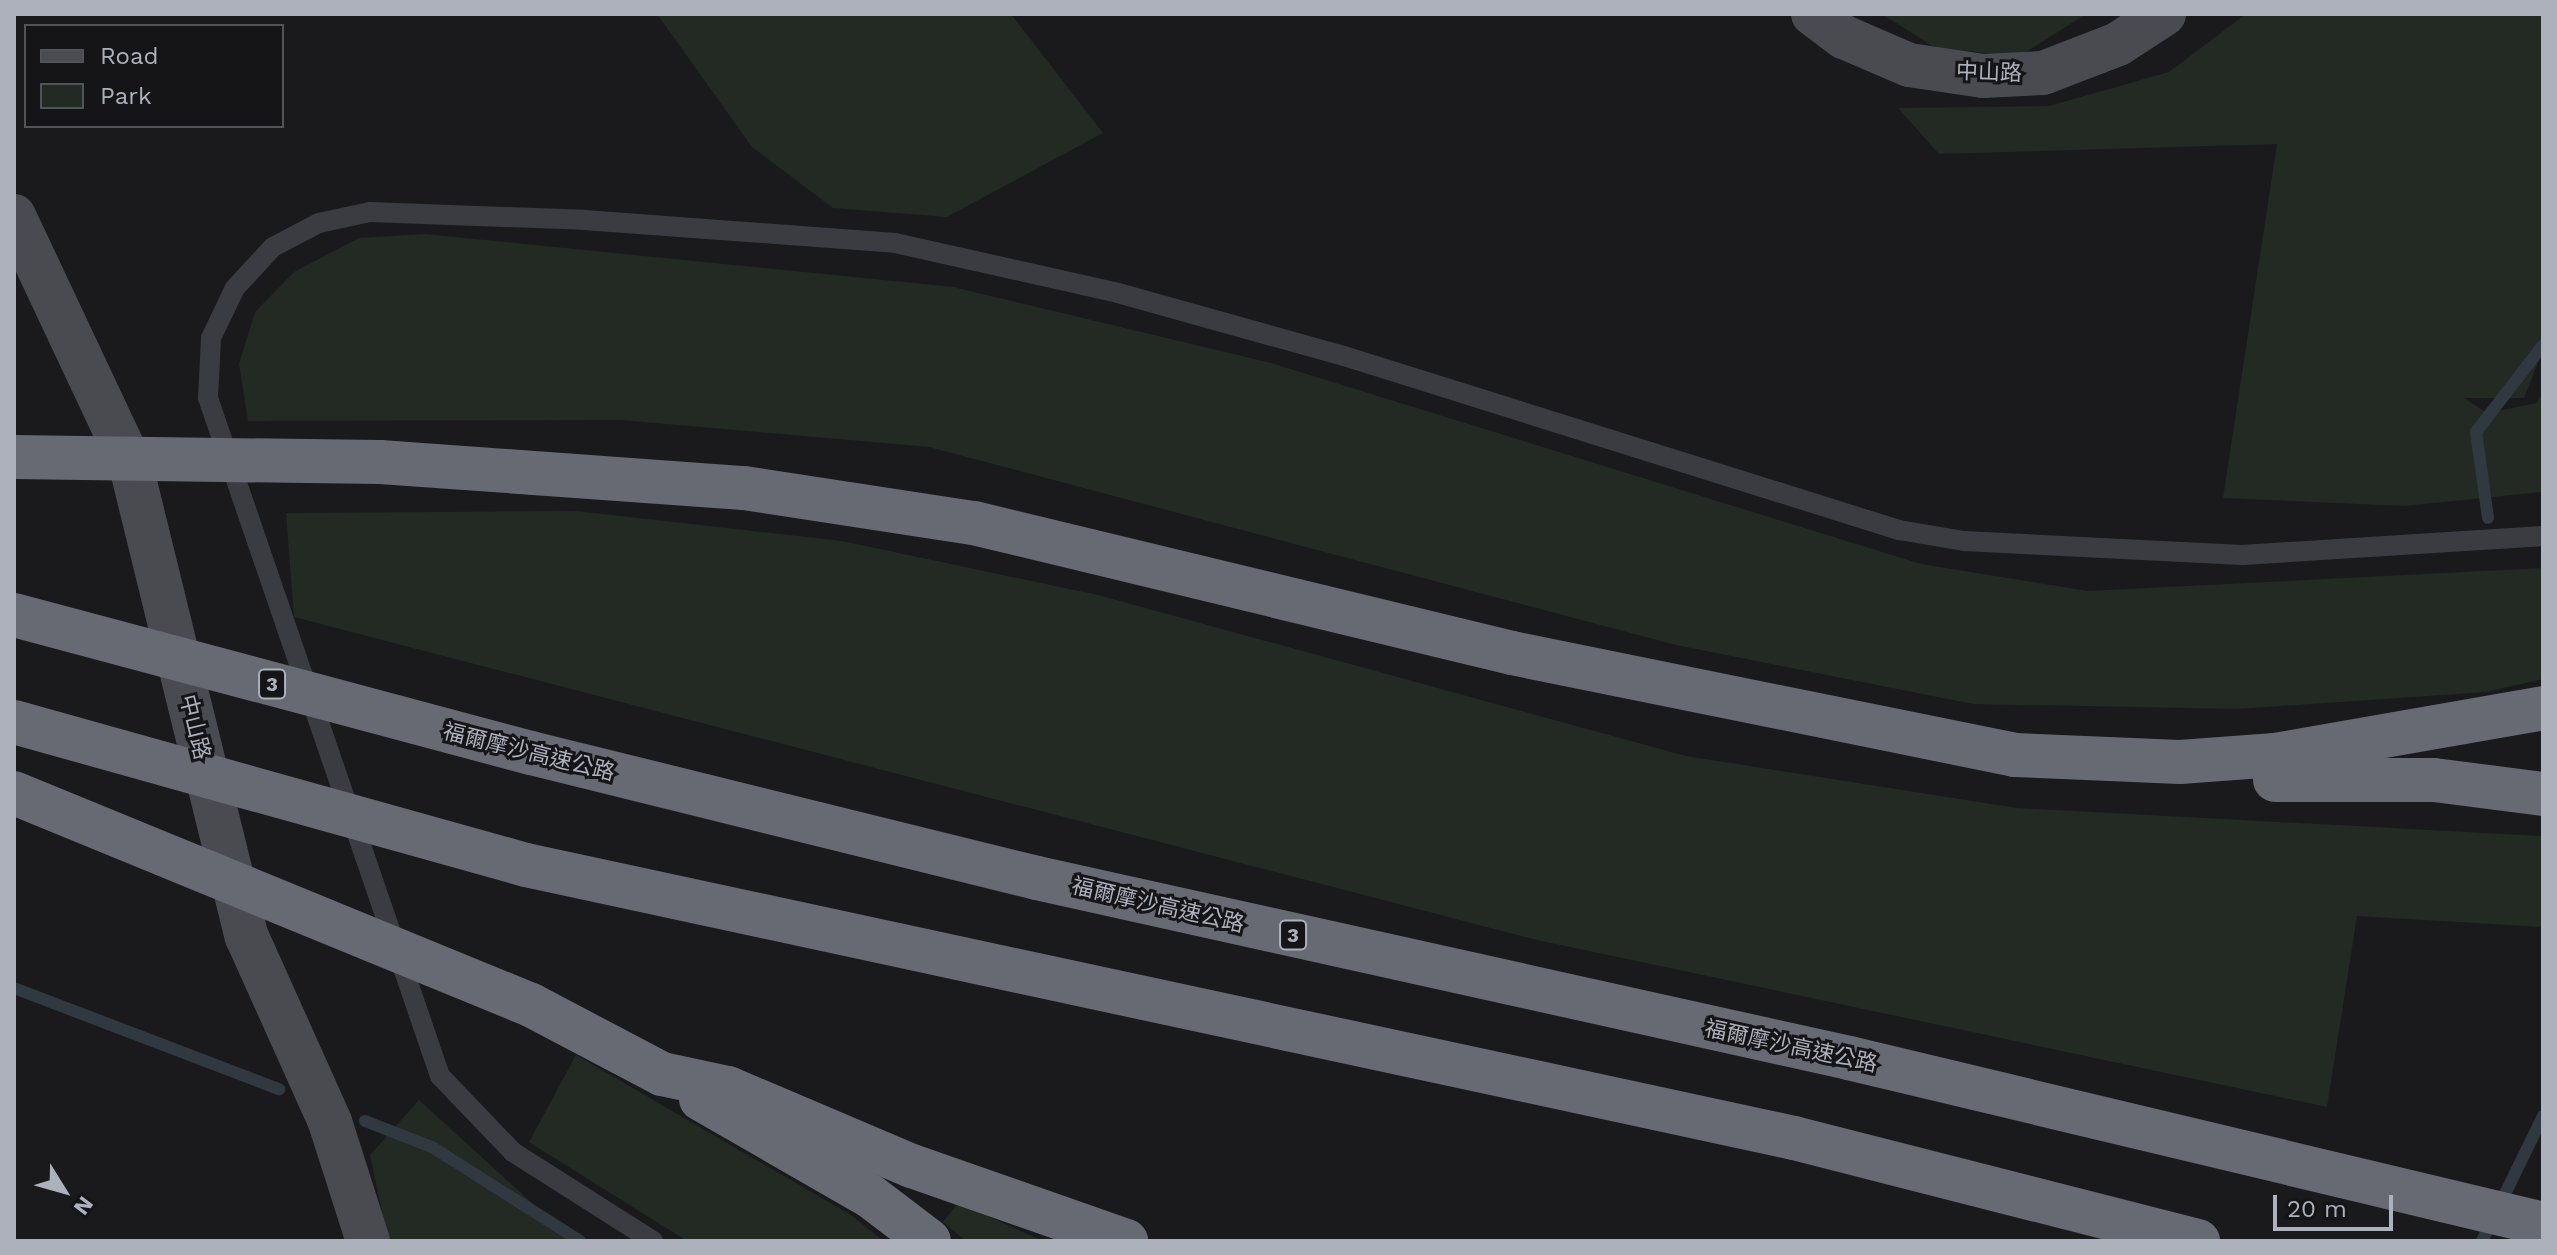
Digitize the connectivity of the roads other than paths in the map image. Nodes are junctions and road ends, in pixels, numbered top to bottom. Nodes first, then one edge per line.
1 (1813, 14) edge
2 (2164, 14) edge
3 (14, 216) edge
4 (14, 457) edge
5 (2543, 536) edge
6 (14, 615) edge
7 (2543, 708) edge
8 (14, 722) edge
9 (2180, 762) junction
10 (14, 793) edge
11 (2543, 794) edge
12 (662, 1074) junction
13 (2543, 1224) edge
14 (368, 1241) edge
15 (653, 1241) edge
16 (929, 1241) edge
17 (1126, 1241) edge
18 (2198, 1241) edge

1 - 2 street, 中山路
3 - 14 street, 中山路
4 - 9 highway, bridge
5 - 15 lane
6 - 13 highway, 福爾摩沙高速公路 / 3, bridge
7 - 9 highway
8 - 18 highway, bridge
9 - 11 highway
10 - 12 highway, bridge
12 - 16 highway
12 - 17 highway

